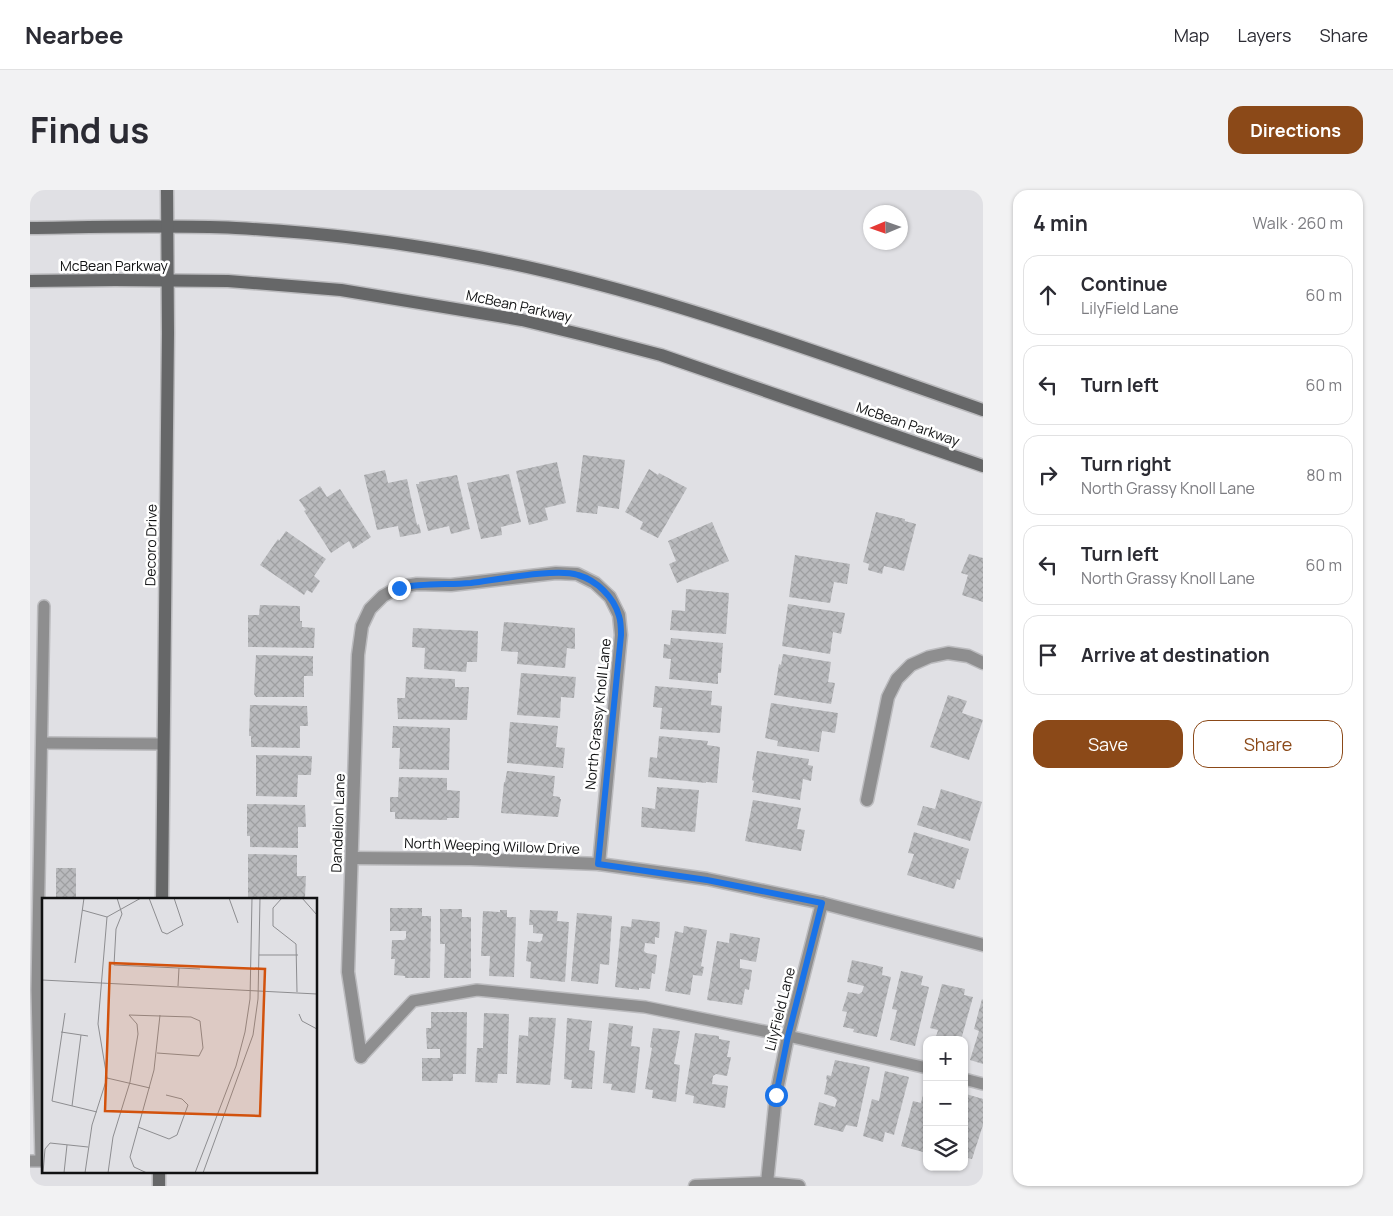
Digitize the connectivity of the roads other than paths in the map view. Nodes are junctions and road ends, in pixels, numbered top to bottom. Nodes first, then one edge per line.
1 (167, 190) edge
2 (30, 228) edge
3 (167, 228) junction
4 (168, 281) junction
5 (30, 282) edge
6 (983, 410) edge
7 (983, 466) edge
8 (383, 596) joint
9 (44, 606) dead end
10 (983, 663) edge
11 (42, 743) junction
12 (164, 744) junction
13 (867, 800) dead end
14 (352, 858) junction
15 (598, 864) junction
16 (162, 898) edge
17 (822, 903) junction
18 (983, 945) edge
19 (788, 1036) junction
20 (362, 1057) joint
21 (923, 1067) edge
22 (968, 1080) edge
23 (983, 1084) edge
24 (30, 1161) edge
25 (767, 1184) junction
26 (695, 1186) edge
27 (799, 1186) edge

1 - 3 main road, Decoro Drive
2 - 3 main road
3 - 4 main road, Decoro Drive
3 - 6 main road
4 - 5 main road, McBean Parkway
4 - 7 main road, McBean Parkway
4 - 12 main road, Decoro Drive
8 - 14 street, Dandelion Lane
8 - 15 street, North Grassy Knoll Lane
9 - 11 lane
10 - 13 street
11 - 12 lane
11 - 24 lane
12 - 16 main road, Decoro Drive
14 - 15 street, North Weeping Willow Drive
14 - 20 street, Dandelion Lane
15 - 17 street, North Weeping Willow Drive
17 - 18 street, North Weeping Willow Drive
17 - 19 street, LilyField Lane
19 - 20 lane
19 - 21 lane
19 - 25 street, LilyField Lane
22 - 23 lane
25 - 26 street
25 - 27 street

